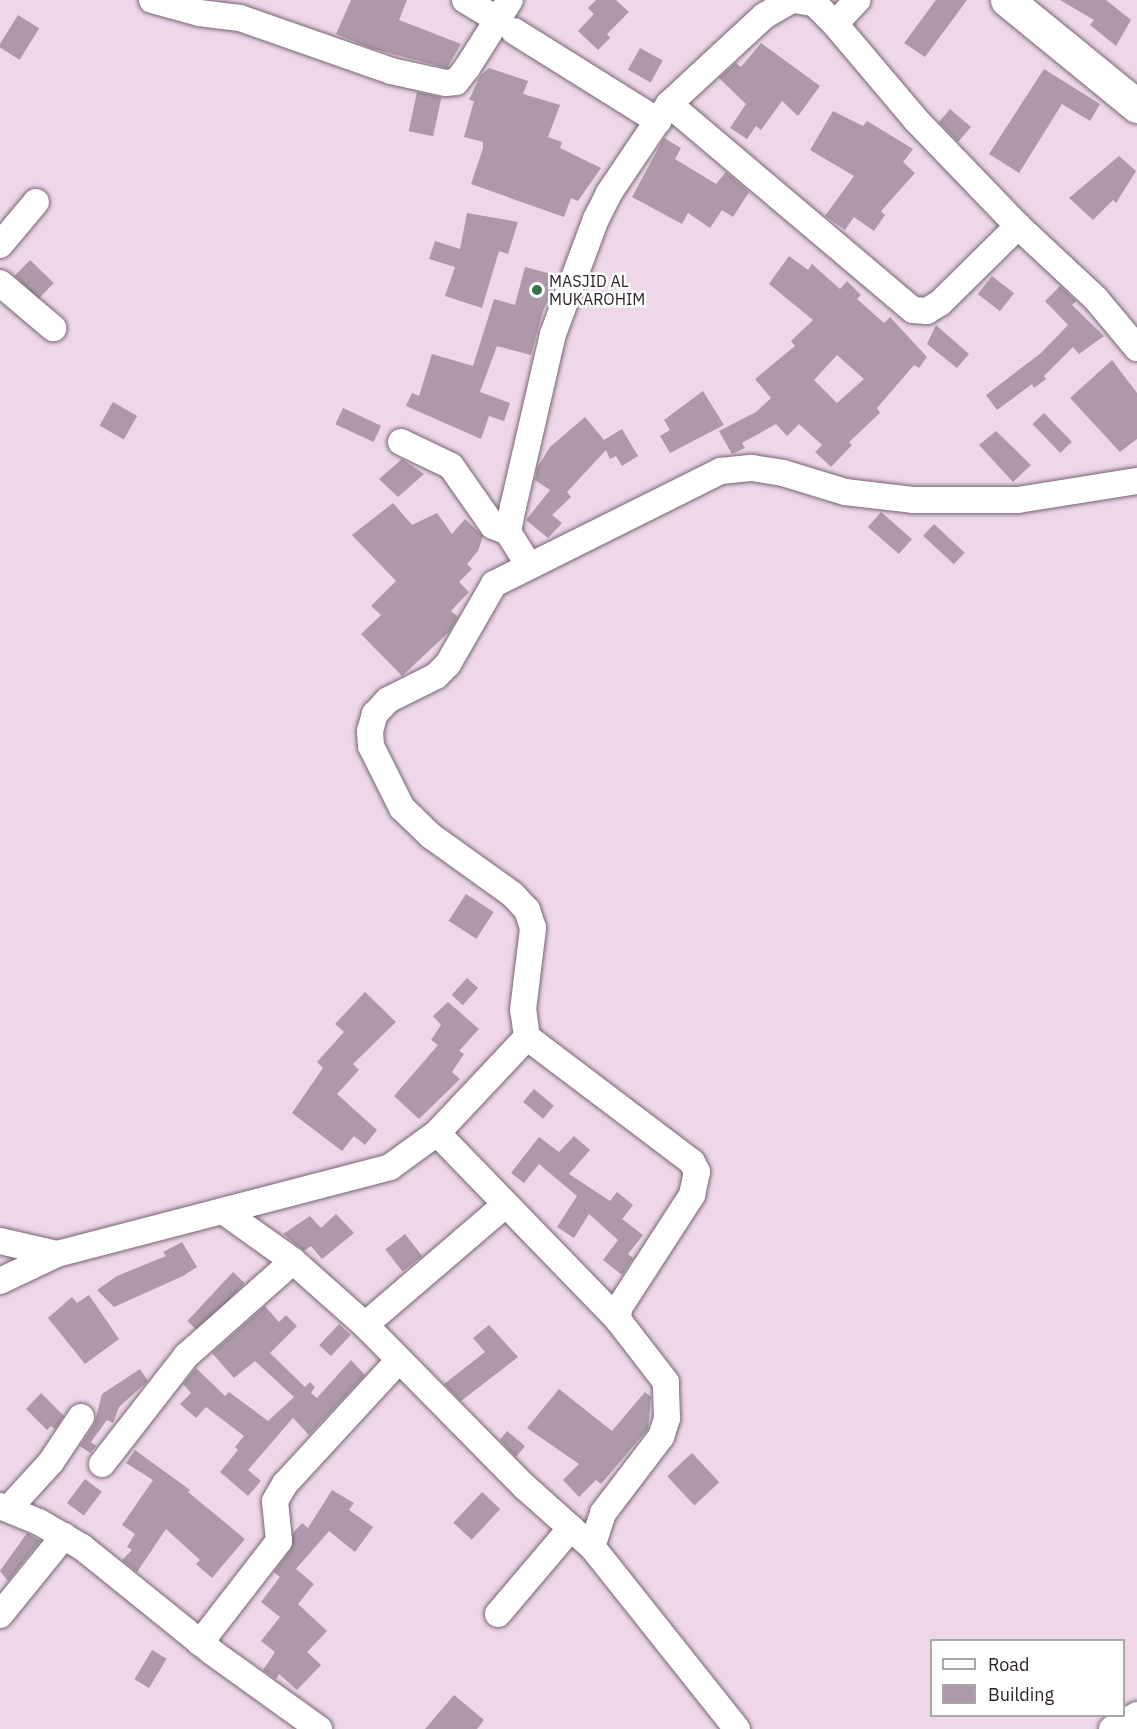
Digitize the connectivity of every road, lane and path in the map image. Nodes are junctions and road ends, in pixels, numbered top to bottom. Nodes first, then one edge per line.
1 (152, 0) edge
2 (465, 0) edge
3 (793, 0) edge
4 (857, 0) edge
5 (1022, 4) edge
6 (507, 17) edge
7 (835, 24) junction
8 (1137, 106) edge
9 (663, 112) junction
10 (36, 202) dead end
11 (1018, 226) junction
12 (0, 245) edge
13 (0, 283) edge
14 (53, 328) dead end
15 (1137, 348) edge
16 (401, 442) dead end
17 (1137, 481) edge
18 (508, 532) junction
19 (528, 564) junction
20 (527, 1037) junction
21 (437, 1133) junction
22 (504, 1206) junction
23 (223, 1211) junction
24 (0, 1241) edge
25 (57, 1254) junction
26 (293, 1261) junction
27 (0, 1281) edge
28 (618, 1320) junction
29 (364, 1325) junction
30 (398, 1362) junction
31 (81, 1417) dead end
32 (102, 1464) dead end
33 (5, 1506) edge
34 (571, 1528) junction
35 (64, 1536) junction
36 (592, 1547) junction
37 (498, 1614) dead end
38 (0, 1615) edge
39 (200, 1643) junction
40 (1137, 1715) edge
41 (319, 1729) edge
42 (736, 1729) edge
43 (1113, 1729) edge

1 - 6 street
2 - 6 street
3 - 7 street
3 - 9 street
4 - 7 street
5 - 8 main road
6 - 9 street
7 - 11 street
9 - 11 street
9 - 18 street
10 - 12 street
11 - 15 street
13 - 14 street
16 - 18 street
17 - 19 street
18 - 19 street
19 - 20 street
20 - 21 street
20 - 28 street
21 - 22 street
21 - 23 street
22 - 28 street
22 - 29 street
23 - 25 street
23 - 26 street
24 - 25 street
25 - 27 street
26 - 29 street
26 - 32 street
28 - 36 street
29 - 30 street
30 - 34 street
30 - 39 street
31 - 33 street
33 - 35 street
34 - 36 street
34 - 37 street
35 - 38 street
35 - 39 street
36 - 42 street
39 - 41 street
40 - 43 street

